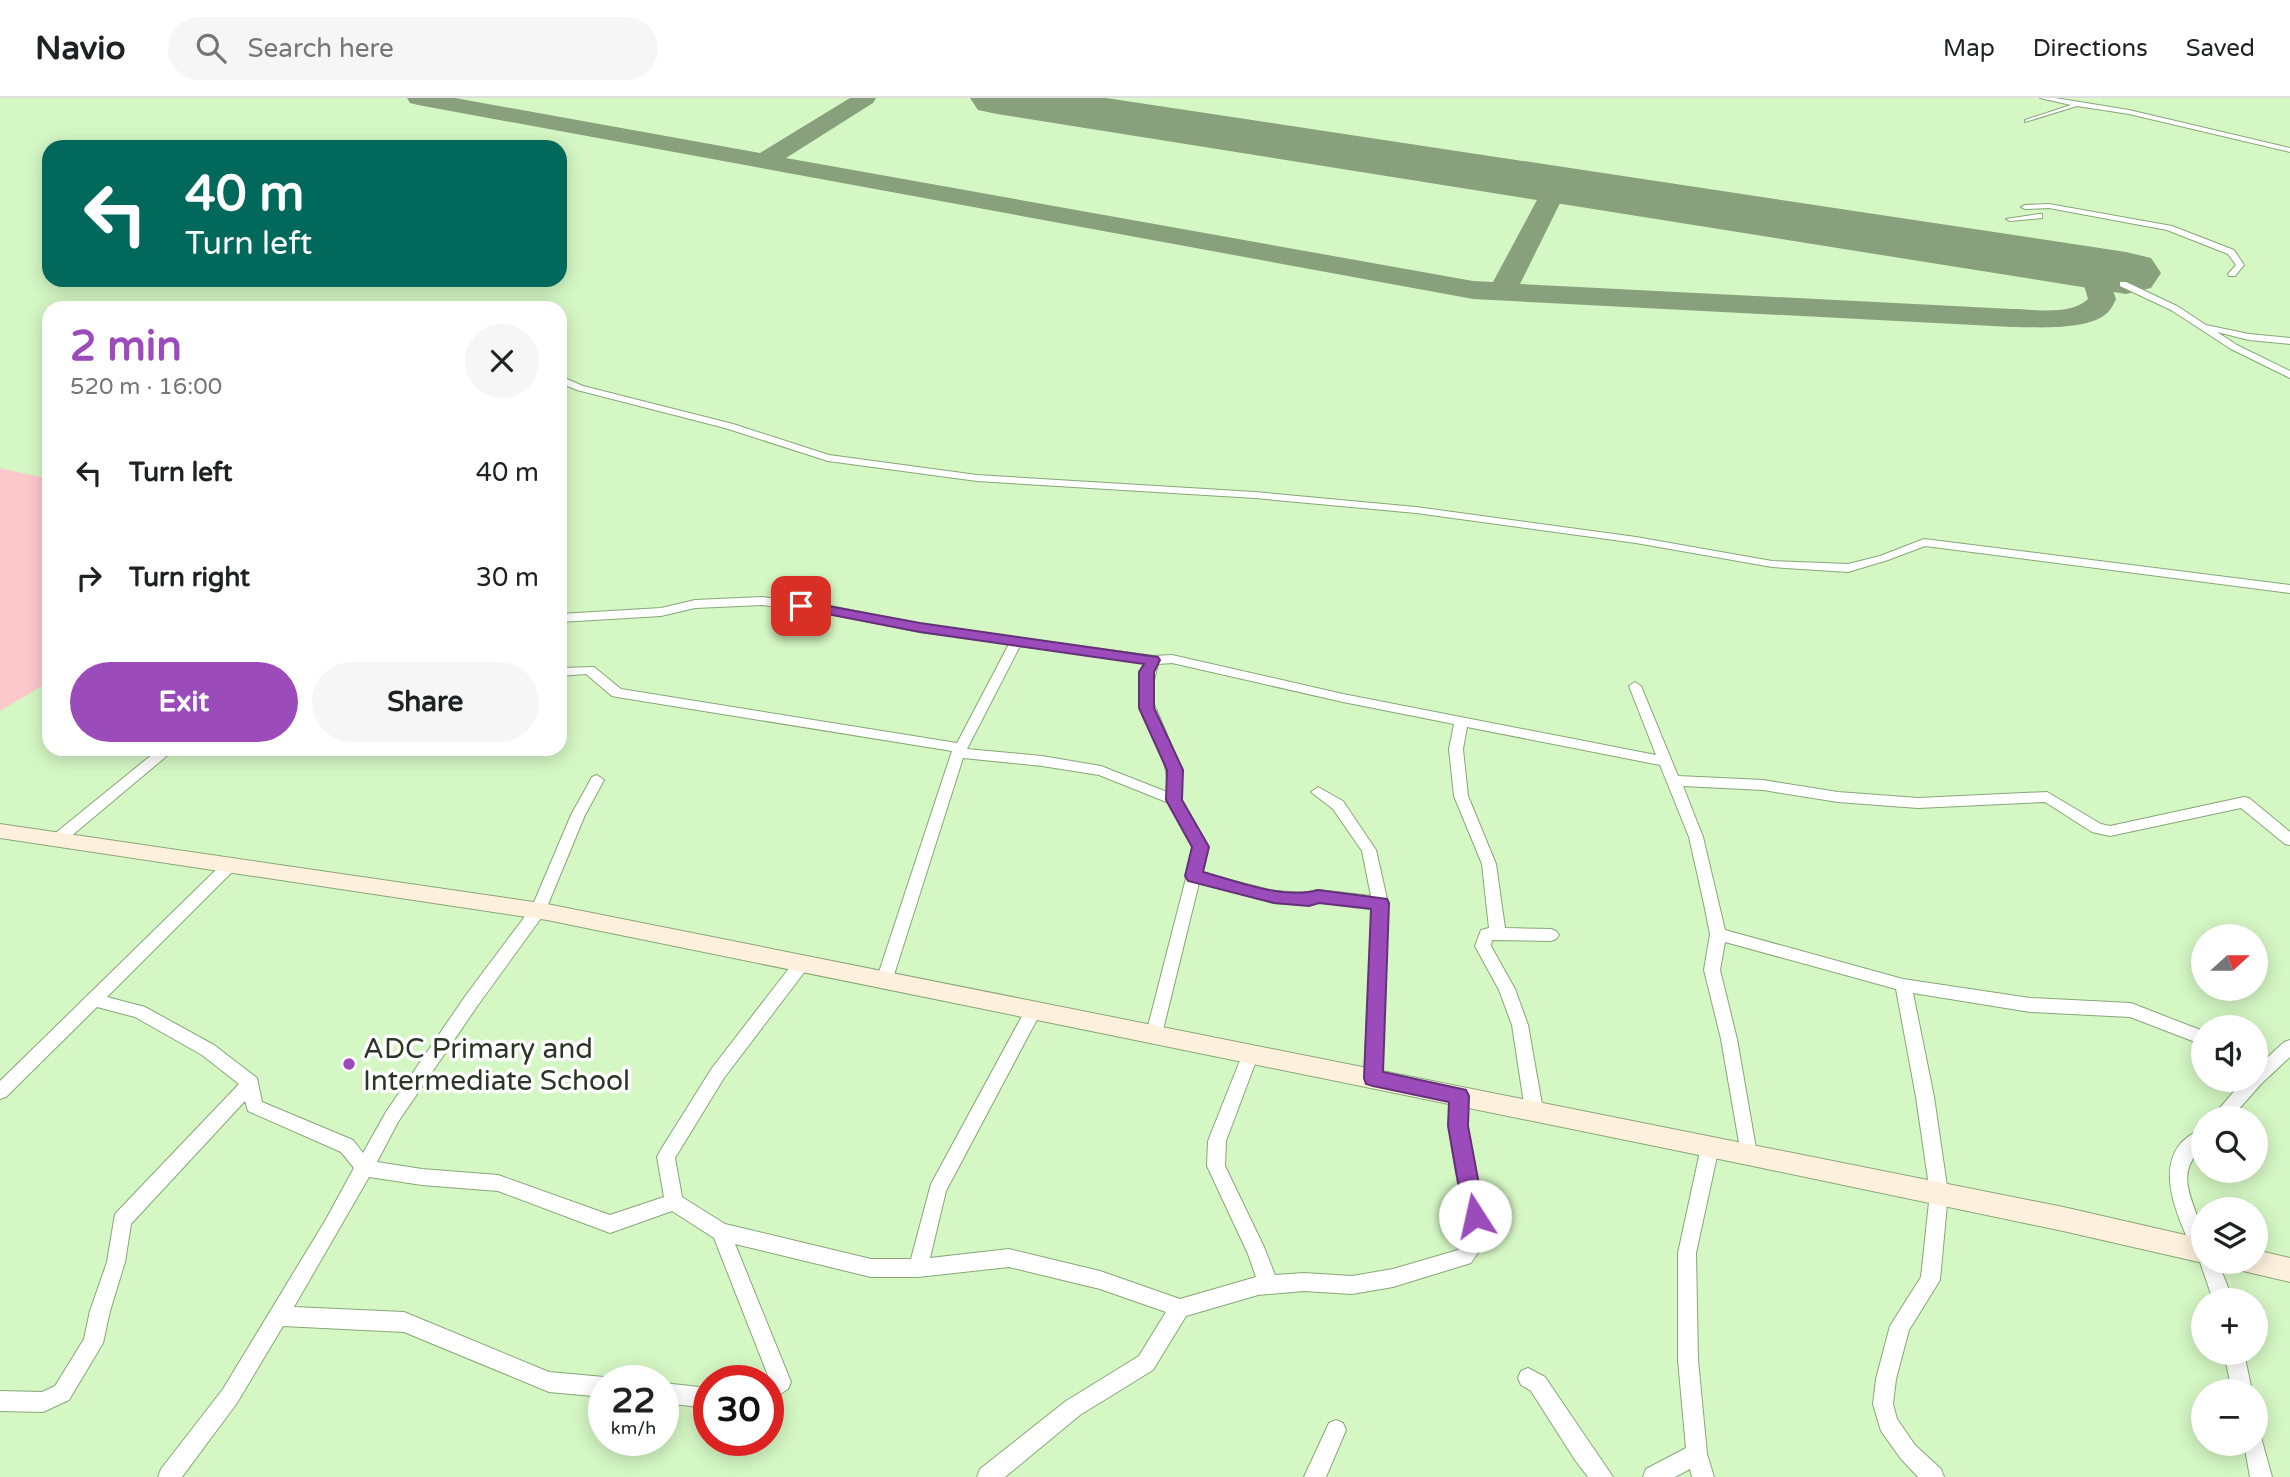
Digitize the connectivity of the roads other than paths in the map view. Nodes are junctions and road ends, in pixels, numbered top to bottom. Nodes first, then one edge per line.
1 (2047, 99) edge
2 (2027, 121) dead end
3 (2290, 150) edge
4 (2025, 207) dead end
5 (2039, 216) dead end
6 (2010, 219) dead end
7 (2232, 274) dead end
8 (2123, 284) dead end
9 (2198, 324) junction
10 (2290, 341) edge
11 (2290, 375) edge
12 (567, 382) edge
13 (2290, 589) edge
14 (567, 618) edge
15 (1016, 642) junction
16 (1153, 660) junction
17 (567, 672) edge
18 (1635, 687) dead end
19 (1461, 722) junction
20 (959, 751) junction
21 (160, 756) edge
22 (1664, 761) junction
23 (597, 780) dead end
24 (1672, 781) junction
25 (1318, 792) dead end
26 (1174, 800) junction
27 (0, 831) edge
28 (58, 839) junction
29 (2290, 839) edge
30 (231, 864) junction
31 (1194, 876) junction
32 (1380, 903) junction
33 (539, 910) junction
34 (1498, 934) junction
35 (1717, 934) junction
36 (1551, 935) dead end
37 (803, 962) junction
38 (884, 978) junction
39 (1903, 985) junction
40 (94, 1000) junction
41 (1034, 1010) junction
42 (2191, 1033) edge
43 (1154, 1034) junction
44 (2290, 1046) edge
45 (1251, 1053) junction
46 (2268, 1065) edge
47 (1373, 1078) junction
48 (251, 1083) junction
49 (0, 1092) edge
50 (2242, 1092) edge
51 (1459, 1096) junction
52 (2230, 1106) edge
53 (1534, 1110) junction
54 (1710, 1147) junction
55 (2191, 1148) edge
56 (1748, 1154) junction
57 (365, 1168) junction
58 (1939, 1194) junction
59 (674, 1202) junction
60 (2191, 1225) edge
61 (721, 1232) junction
62 (2191, 1247) edge
63 (2268, 1265) edge
64 (918, 1268) junction
65 (2290, 1270) edge
66 (1269, 1286) junction
67 (1180, 1308) junction
68 (278, 1316) junction
69 (774, 1365) edge
70 (1528, 1377) dead end
71 (588, 1386) edge
72 (0, 1401) edge
73 (1336, 1430) dead end
74 (1697, 1454) junction
75 (2257, 1456) edge
76 (169, 1477) edge
77 (988, 1477) edge
78 (1315, 1477) edge
79 (1602, 1477) edge
80 (1654, 1477) edge
81 (1703, 1477) edge
82 (1933, 1477) edge
83 (2261, 1477) edge

1 - 2 street
1 - 3 street
4 - 7 street
5 - 6 street
8 - 9 street
9 - 10 street
9 - 11 street
12 - 13 street
14 - 15 street
15 - 16 street
15 - 20 street
16 - 19 street
16 - 26 street
17 - 20 street
18 - 22 street
19 - 22 street
19 - 34 street
20 - 26 street
20 - 38 street
21 - 28 street
22 - 24 street
23 - 33 street
24 - 29 street
24 - 35 street
25 - 32 street
26 - 31 street
27 - 28 main road
28 - 30 main road
30 - 33 main road
30 - 40 street
31 - 32 street
31 - 43 street
32 - 47 street
33 - 37 main road
33 - 57 street
34 - 36 street
34 - 53 street
35 - 39 street
35 - 56 street
37 - 38 main road
37 - 59 street
38 - 41 main road
39 - 42 street
39 - 58 street
40 - 48 street
40 - 49 street
41 - 43 main road
41 - 64 street
43 - 45 main road
44 - 46 street
45 - 47 main road
45 - 66 street
47 - 51 main road
48 - 57 street
48 - 72 street
50 - 52 street
51 - 53 main road
51 - 66 street
53 - 54 main road
54 - 56 main road
54 - 74 street
55 - 60 street
56 - 58 main road
57 - 59 street
57 - 68 street
58 - 62 main road
58 - 82 street
59 - 61 street
61 - 64 street
61 - 69 street
63 - 65 main road
64 - 67 street
66 - 67 street
67 - 77 street
68 - 71 street
68 - 76 street
70 - 79 street
73 - 78 street
74 - 80 street
74 - 81 street
75 - 83 street

